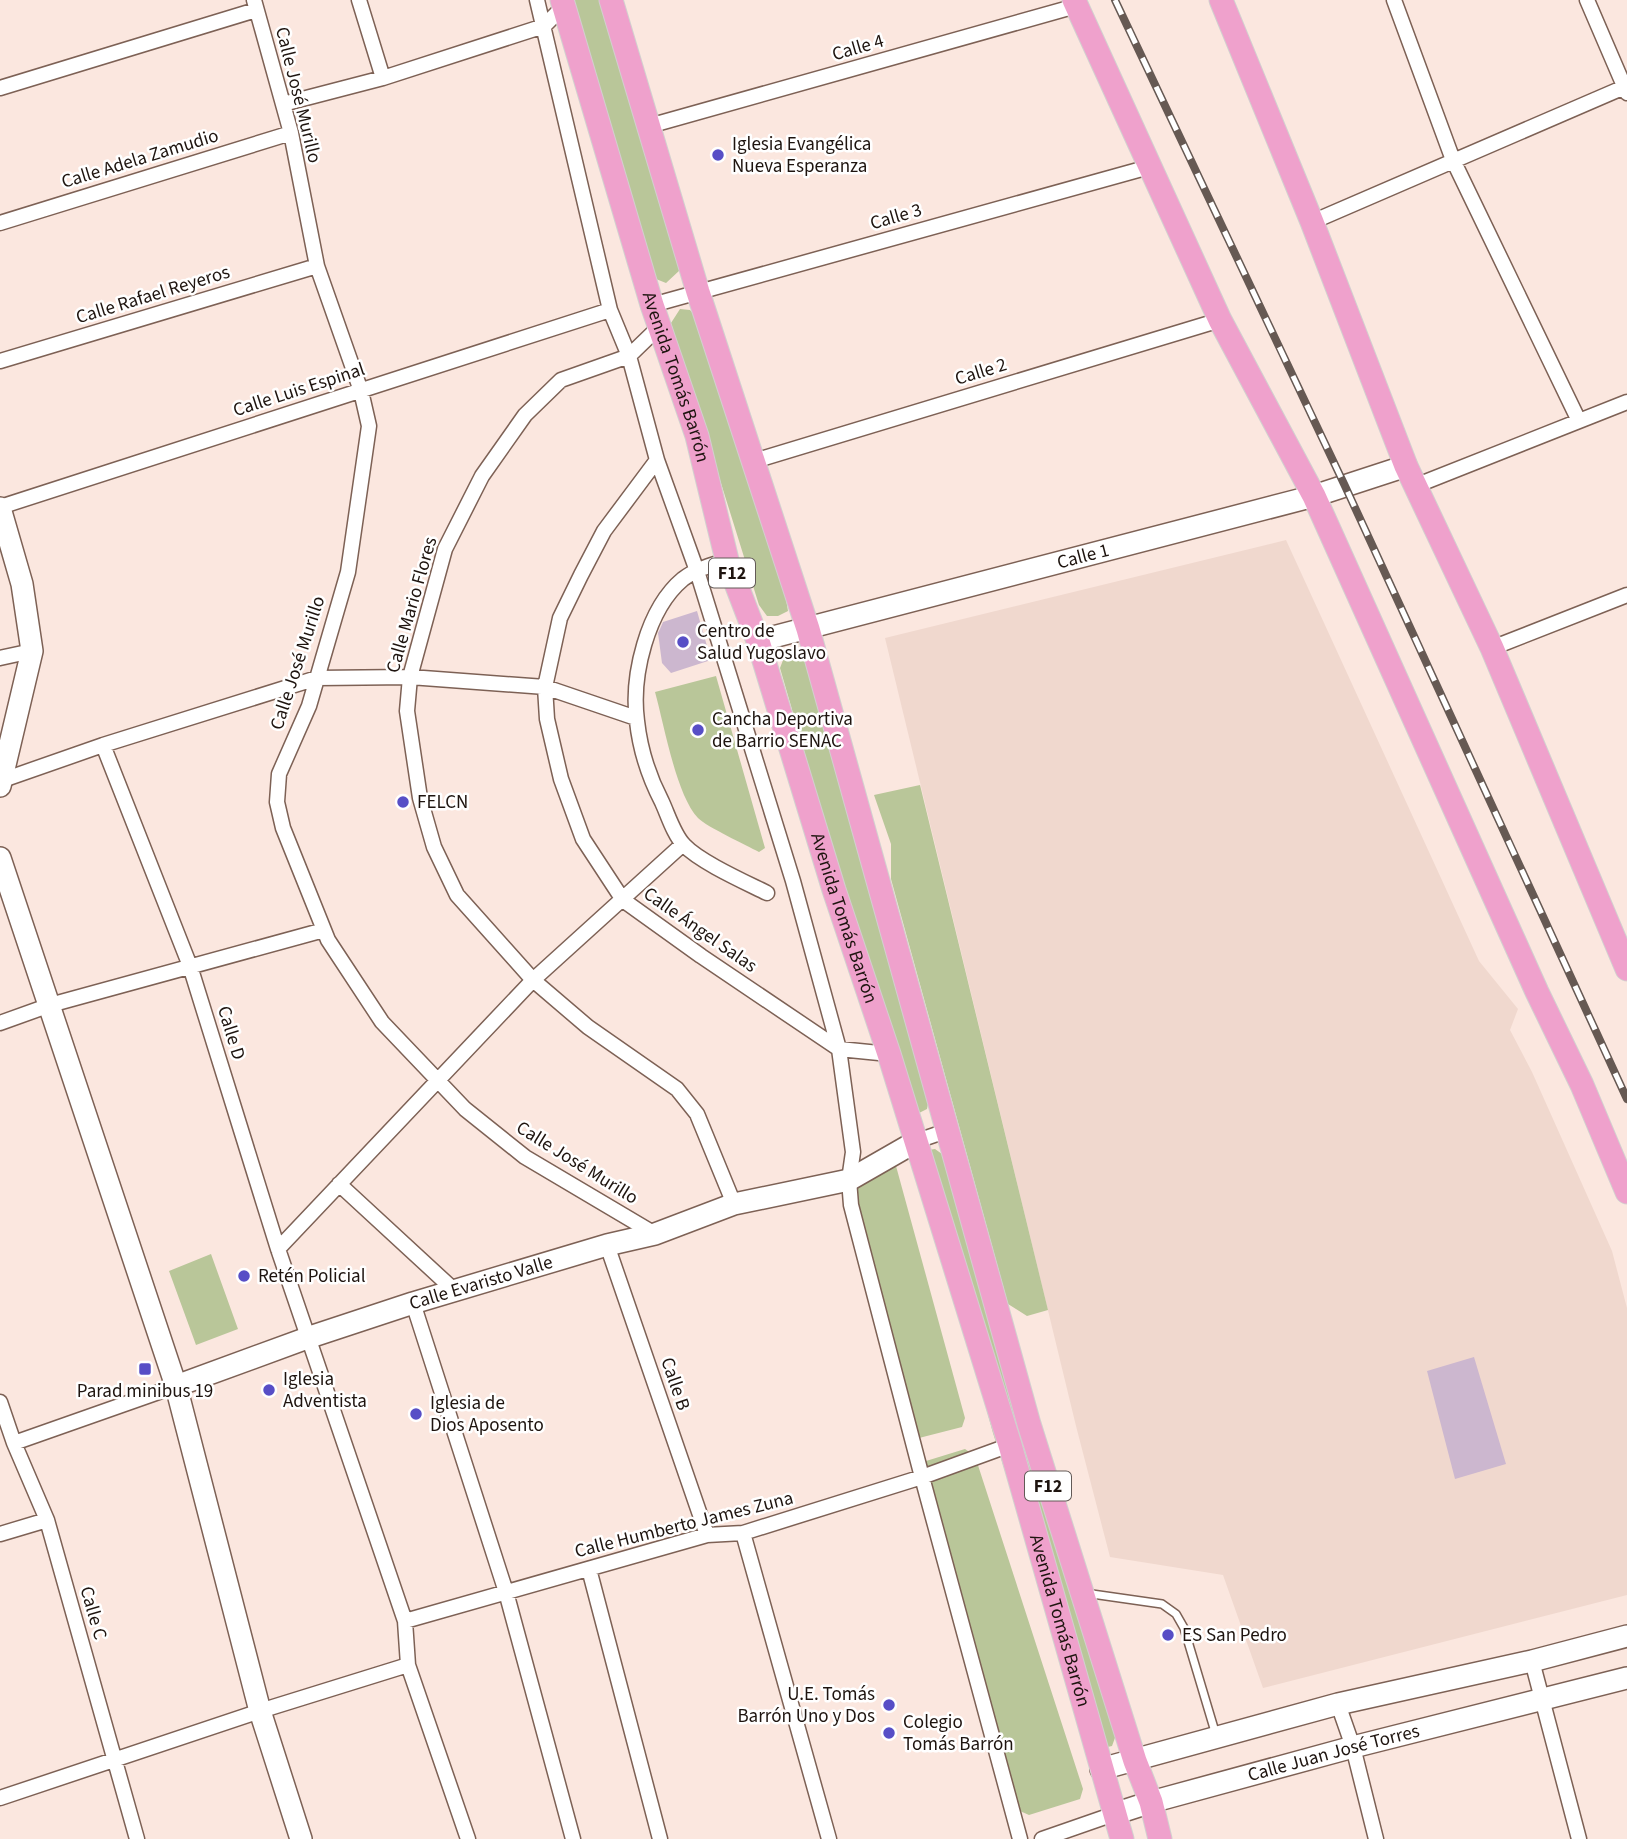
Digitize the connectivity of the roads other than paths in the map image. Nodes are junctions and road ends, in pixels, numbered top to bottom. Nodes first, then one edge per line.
1 (359, 0) edge
2 (537, 0) edge
3 (611, 0) edge
4 (1221, 0) edge
5 (1394, 0) edge
6 (1587, 0) edge
7 (563, 3) edge
8 (1075, 3) edge
9 (255, 5) edge
10 (544, 26) junction
11 (383, 78) junction
12 (0, 88) edge
13 (1626, 88) edge
14 (283, 104) junction
15 (649, 127) junction
16 (291, 133) junction
17 (1453, 160) junction
18 (1149, 166) junction
19 (1312, 222) junction
20 (0, 223) edge
21 (317, 266) junction
22 (698, 292) junction
23 (610, 310) junction
24 (656, 316) junction
25 (1220, 320) junction
26 (629, 356) junction
27 (0, 361) edge
28 (361, 391) junction
29 (1627, 402) edge
30 (1579, 421) junction
31 (657, 460) junction
32 (754, 461) junction
33 (1411, 476) junction
34 (1314, 496) junction
35 (0, 508) edge
36 (727, 560) junction
37 (697, 571) junction
38 (1627, 595) edge
39 (808, 629) junction
40 (758, 641) junction
41 (1492, 648) junction
42 (32, 651) junction
43 (0, 658) edge
44 (410, 677) junction
45 (317, 678) junction
46 (545, 687) junction
47 (636, 718) junction
48 (103, 745) junction
49 (2, 783) edge
50 (683, 844) junction
51 (0, 858) edge
52 (767, 893) dead end
53 (622, 900) junction
54 (324, 930) junction
55 (1626, 959) edge
56 (190, 966) junction
57 (533, 980) junction
58 (50, 1005) junction
59 (0, 1023) edge
60 (839, 1049) junction
61 (889, 1054) junction
62 (437, 1080) junction
63 (946, 1130) junction
64 (917, 1141) junction
65 (849, 1180) junction
66 (339, 1184) junction
67 (1627, 1192) edge
68 (734, 1204) junction
69 (655, 1234) junction
70 (607, 1245) junction
71 (278, 1249) junction
72 (456, 1291) junction
73 (413, 1303) junction
74 (310, 1337) junction
75 (176, 1386) junction
76 (0, 1402) edge
77 (14, 1443) junction
78 (1010, 1445) junction
79 (922, 1477) junction
80 (47, 1520) junction
81 (743, 1533) junction
82 (0, 1534) edge
83 (706, 1535) junction
84 (589, 1569) junction
85 (506, 1592) junction
86 (1081, 1592) junction
87 (405, 1621) junction
88 (1627, 1636) edge
89 (1532, 1661) junction
90 (408, 1665) junction
91 (1627, 1678) edge
92 (1542, 1700) junction
93 (1338, 1704) junction
94 (260, 1711) junction
95 (1216, 1738) junction
96 (1353, 1747) junction
97 (114, 1760) junction
98 (1135, 1761) junction
99 (1101, 1769) junction
100 (0, 1798) edge
101 (1151, 1802) junction
102 (1114, 1814) junction
103 (137, 1839) edge
104 (301, 1839) edge
105 (468, 1839) edge
106 (573, 1839) edge
107 (660, 1839) edge
108 (829, 1839) edge
109 (1020, 1839) edge
110 (1042, 1839) edge
111 (1122, 1839) edge
112 (1160, 1839) edge
113 (1376, 1839) edge
114 (1579, 1839) edge

1 - 11 street
2 - 10 street
3 - 15 main road, Avenida Tomás Barrón / F12
4 - 19 main road
5 - 17 street
6 - 13 street
7 - 10 street
7 - 24 main road, Avenida Tomás Barrón / F12
8 - 15 street, Calle 4
8 - 18 main road
9 - 12 street
9 - 14 street, Calle José Murillo
10 - 11 street
10 - 23 street
11 - 14 street
13 - 17 street
14 - 16 street, Calle José Murillo
15 - 22 main road, Avenida Tomás Barrón / F12
16 - 20 street, Calle Adela Zamudio
16 - 21 street, Calle José Murillo
17 - 19 street
17 - 30 street
18 - 22 street, Calle 3
18 - 25 main road
19 - 33 main road
21 - 27 street, Calle Rafael Reyeros
21 - 28 street, Calle José Murillo
22 - 24 street, Calle 3
22 - 32 main road, Avenida Tomás Barrón / F12
23 - 26 street
23 - 28 street, Calle Luis Espinal
24 - 26 street, Calle Mario Flores
24 - 36 main road, Avenida Tomás Barrón / F12
25 - 32 street, Calle 2
25 - 34 main road
26 - 31 street
26 - 44 street, Calle Mario Flores
28 - 35 street, Calle Luis Espinal
28 - 45 street, Calle José Murillo
29 - 30 street
30 - 33 street
31 - 37 street
31 - 46 street, Calle Ángel Salas
32 - 39 main road, Avenida Tomás Barrón / F12
33 - 34 street, Calle 1
33 - 41 main road
34 - 39 street, Calle 1
34 - 67 main road
35 - 42 street
36 - 37 street
36 - 40 main road, Avenida Tomás Barrón / F12
37 - 47 street
37 - 60 street
38 - 41 street
39 - 40 street, Calle 1
39 - 63 main road, Avenida Tomás Barrón / F12
40 - 61 main road, Avenida Tomás Barrón / F12
41 - 55 main road
42 - 43 street
42 - 49 street
44 - 45 street
44 - 46 street
44 - 57 street, Calle Mario Flores
45 - 48 street
45 - 54 street, Calle José Murillo
46 - 47 street
46 - 53 street, Calle Ángel Salas
47 - 50 street
48 - 49 street
48 - 56 street, Calle D
50 - 52 street
50 - 53 street
51 - 58 street
53 - 57 street
53 - 60 street, Calle Ángel Salas
54 - 56 street
54 - 62 street, Calle José Murillo
56 - 58 street
56 - 71 street, Calle D
57 - 62 street
57 - 68 street, Calle Mario Flores
58 - 59 street
58 - 75 street
60 - 61 street, Calle Ángel Salas
60 - 65 street
61 - 64 main road, Avenida Tomás Barrón / F12
62 - 66 street
62 - 69 street, Calle José Murillo
63 - 64 street, Calle Evaristo Valle
63 - 86 main road, Avenida Tomás Barrón / F12
64 - 65 street, Calle Evaristo Valle
64 - 78 main road, Avenida Tomás Barrón / F12
65 - 68 street, Calle Evaristo Valle
65 - 79 street
66 - 71 street
66 - 72 street
68 - 69 street, Calle Evaristo Valle
69 - 70 street, Calle Evaristo Valle
70 - 72 street, Calle Evaristo Valle
70 - 83 street, Calle B
71 - 74 street, Calle D
72 - 73 street, Calle Evaristo Valle
73 - 74 street, Calle Evaristo Valle
73 - 85 street
74 - 75 street, Calle Evaristo Valle
74 - 87 street, Calle D
75 - 77 street, Calle Evaristo Valle
75 - 94 street
76 - 77 street, Calle C
77 - 80 street, Calle C
78 - 79 street, Calle Humberto James Zuna
78 - 99 main road, Avenida Tomás Barrón / F12
79 - 81 street, Calle Humberto James Zuna
79 - 109 street
80 - 82 street
80 - 97 street, Calle C
81 - 83 street, Calle Humberto James Zuna
81 - 108 street
83 - 84 street, Calle Humberto James Zuna
84 - 85 street, Calle Humberto James Zuna
84 - 107 street
85 - 87 street, Calle Humberto James Zuna
85 - 106 street
86 - 95 lane
86 - 98 main road, Avenida Tomás Barrón / F12
87 - 90 street, Calle D
88 - 89 street
89 - 92 street
89 - 93 street
90 - 94 street
90 - 105 street, Calle D
91 - 92 street, Calle Juan José Torres
92 - 96 street, Calle Juan José Torres
92 - 114 street
93 - 95 street
93 - 96 street
94 - 97 street
94 - 104 street
95 - 98 street
96 - 101 street, Calle Juan José Torres
96 - 113 street
97 - 100 street
97 - 103 street, Calle C
98 - 99 street
98 - 101 main road, Avenida Tomás Barrón / F12
99 - 102 main road, Avenida Tomás Barrón / F12
101 - 102 street, Calle Juan José Torres
101 - 112 main road, Avenida Tomás Barrón / F12
102 - 110 street, Calle Juan José Torres
102 - 111 main road, Avenida Tomás Barrón / F12

